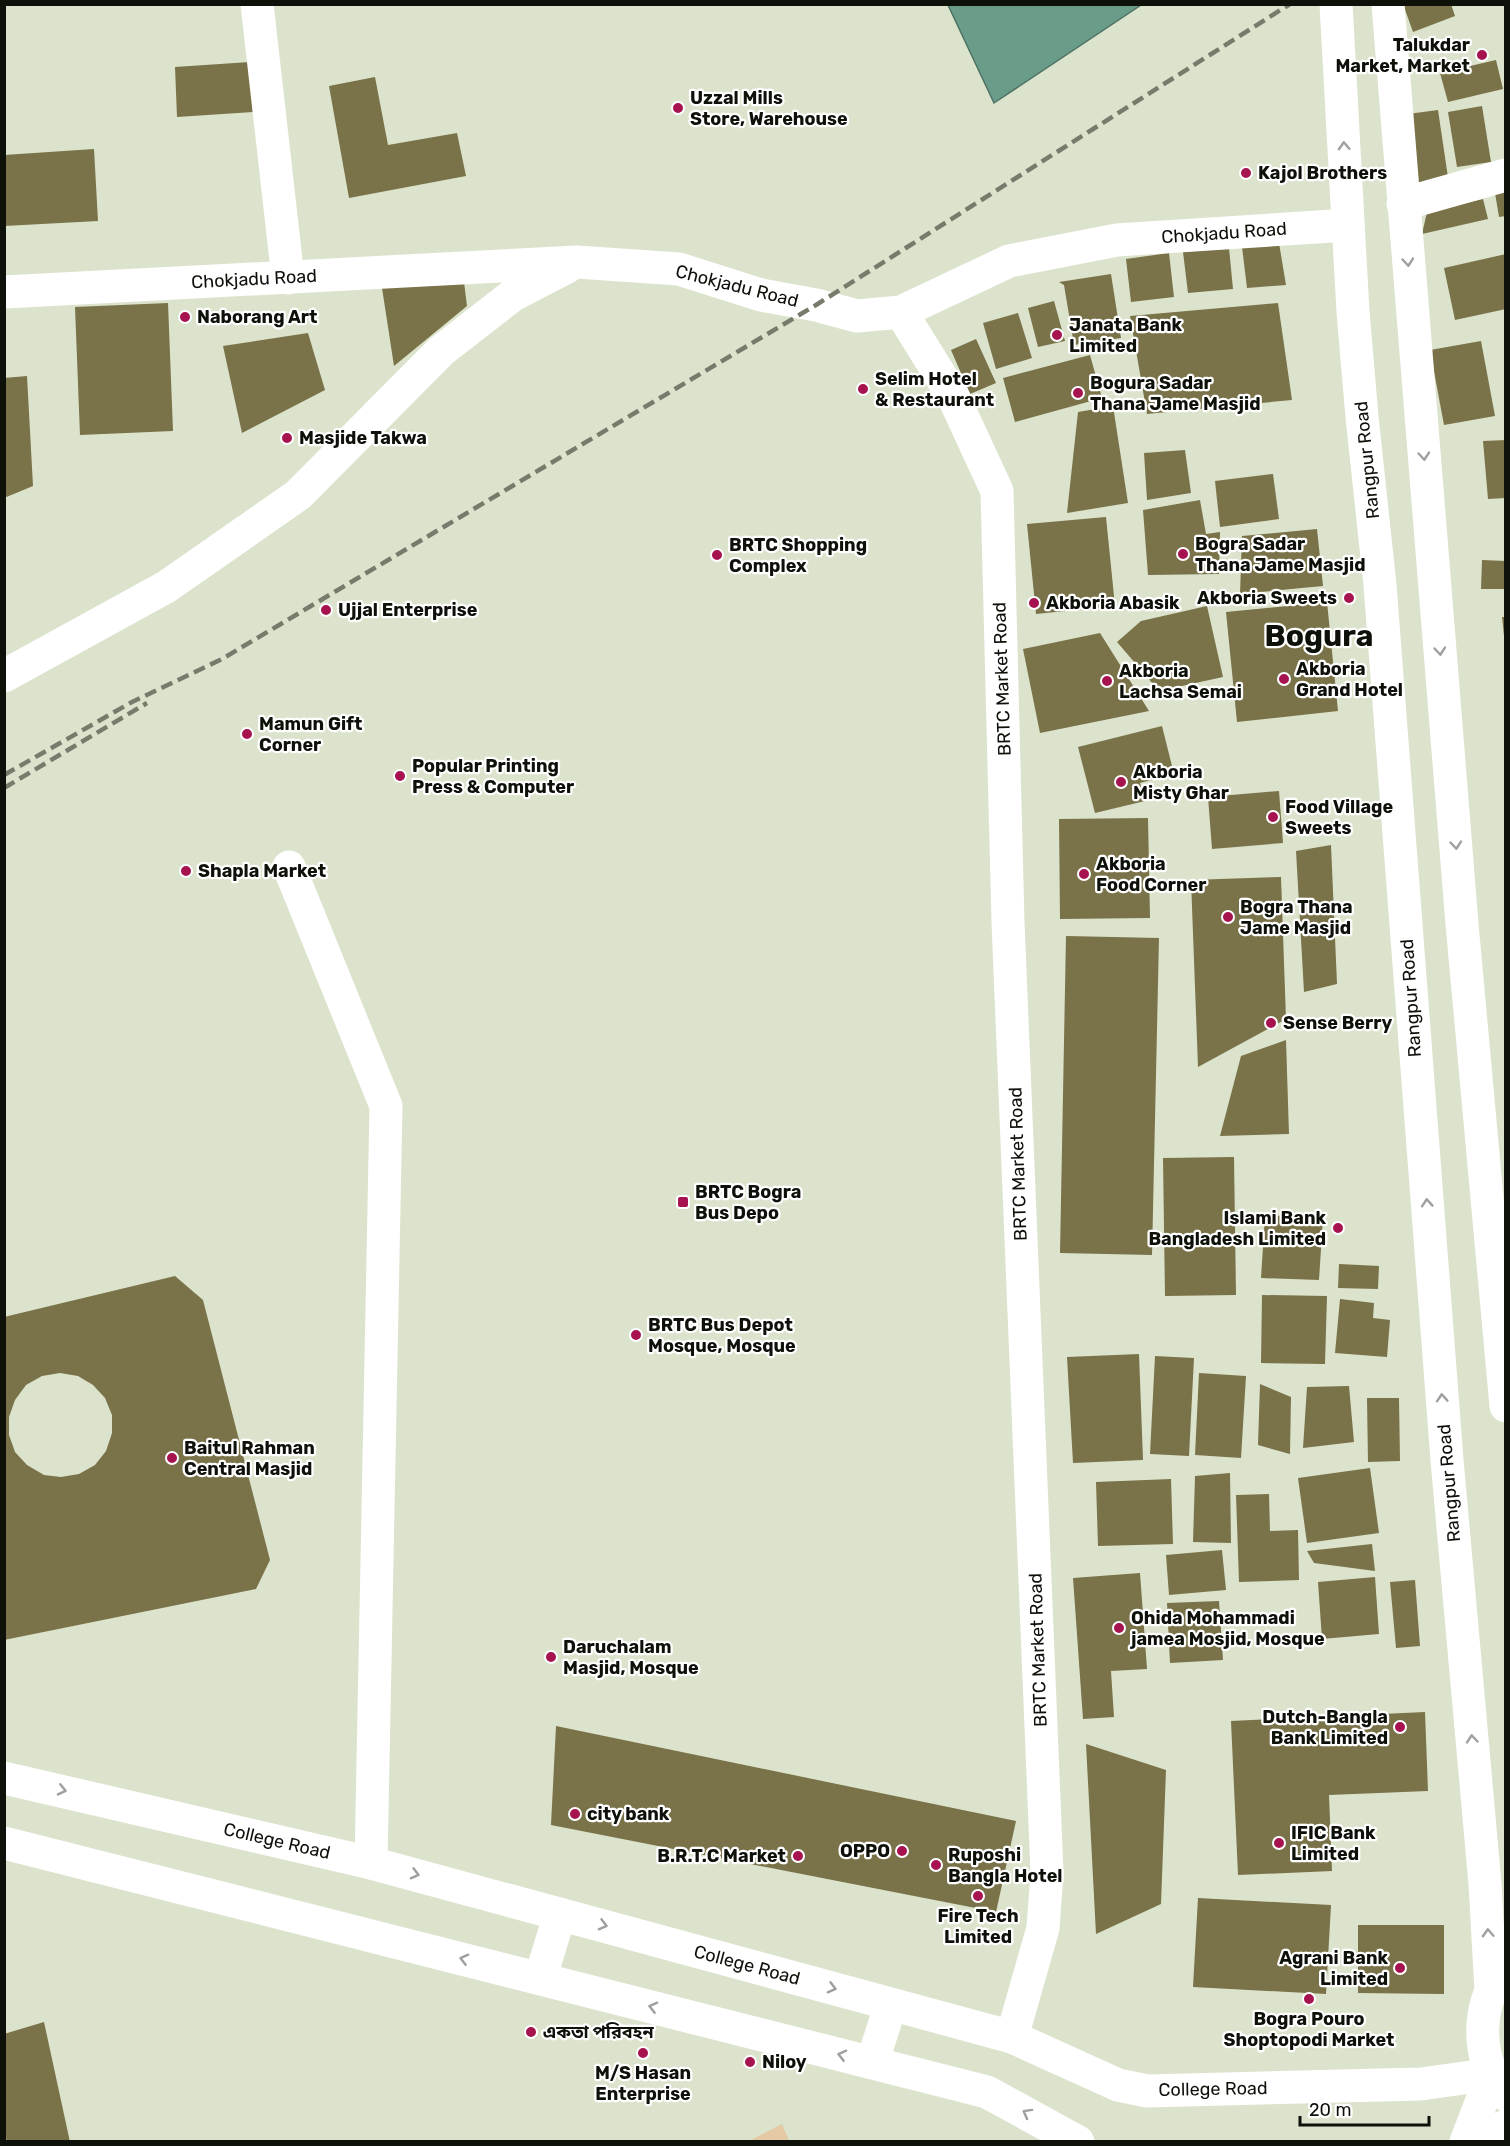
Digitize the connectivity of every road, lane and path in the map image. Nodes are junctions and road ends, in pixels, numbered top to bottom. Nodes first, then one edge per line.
1 (257, 4) edge
2 (1336, 4) edge
3 (1388, 4) edge
4 (1506, 175) edge
5 (1403, 204) junction
6 (1348, 225) junction
7 (577, 262) junction
8 (288, 278) junction
9 (4, 292) edge
10 (901, 312) junction
11 (4, 676) edge
12 (289, 867) dead end
13 (1506, 1406) edge
14 (4, 1778) edge
15 (4, 1843) edge
16 (371, 1863) junction
17 (560, 1914) junction
18 (540, 1979) junction
19 (1498, 1980) edge
20 (891, 2004) junction
21 (1012, 2037) junction
22 (872, 2063) junction
23 (1499, 2084) edge
24 (1506, 2126) edge
25 (1078, 2142) edge
26 (1466, 2142) edge

1 - 8 main road
6 -> 2 main road, Rangpur Road
3 - 5 main road
4 - 5 main road
5 -> 13 main road
6 - 10 main road, Chokjadu Road
19 -> 6 main road, Rangpur Road
7 - 8 main road, Chokjadu Road
7 - 10 main road, Chokjadu Road
7 - 11 main road
8 - 9 main road, Chokjadu Road
10 - 21 main road, BRTC Market Road
12 - 16 main road
14 -> 16 main road, College Road
18 -> 15 main road
16 -> 17 main road, College Road
17 - 18 main road
17 -> 20 main road, College Road
22 -> 18 main road
19 - 23 main road, Rangpur Road
20 - 21 main road, College Road
20 - 22 main road
21 - 23 main road, College Road
25 -> 22 main road
23 - 26 main road
24 - 26 main road

